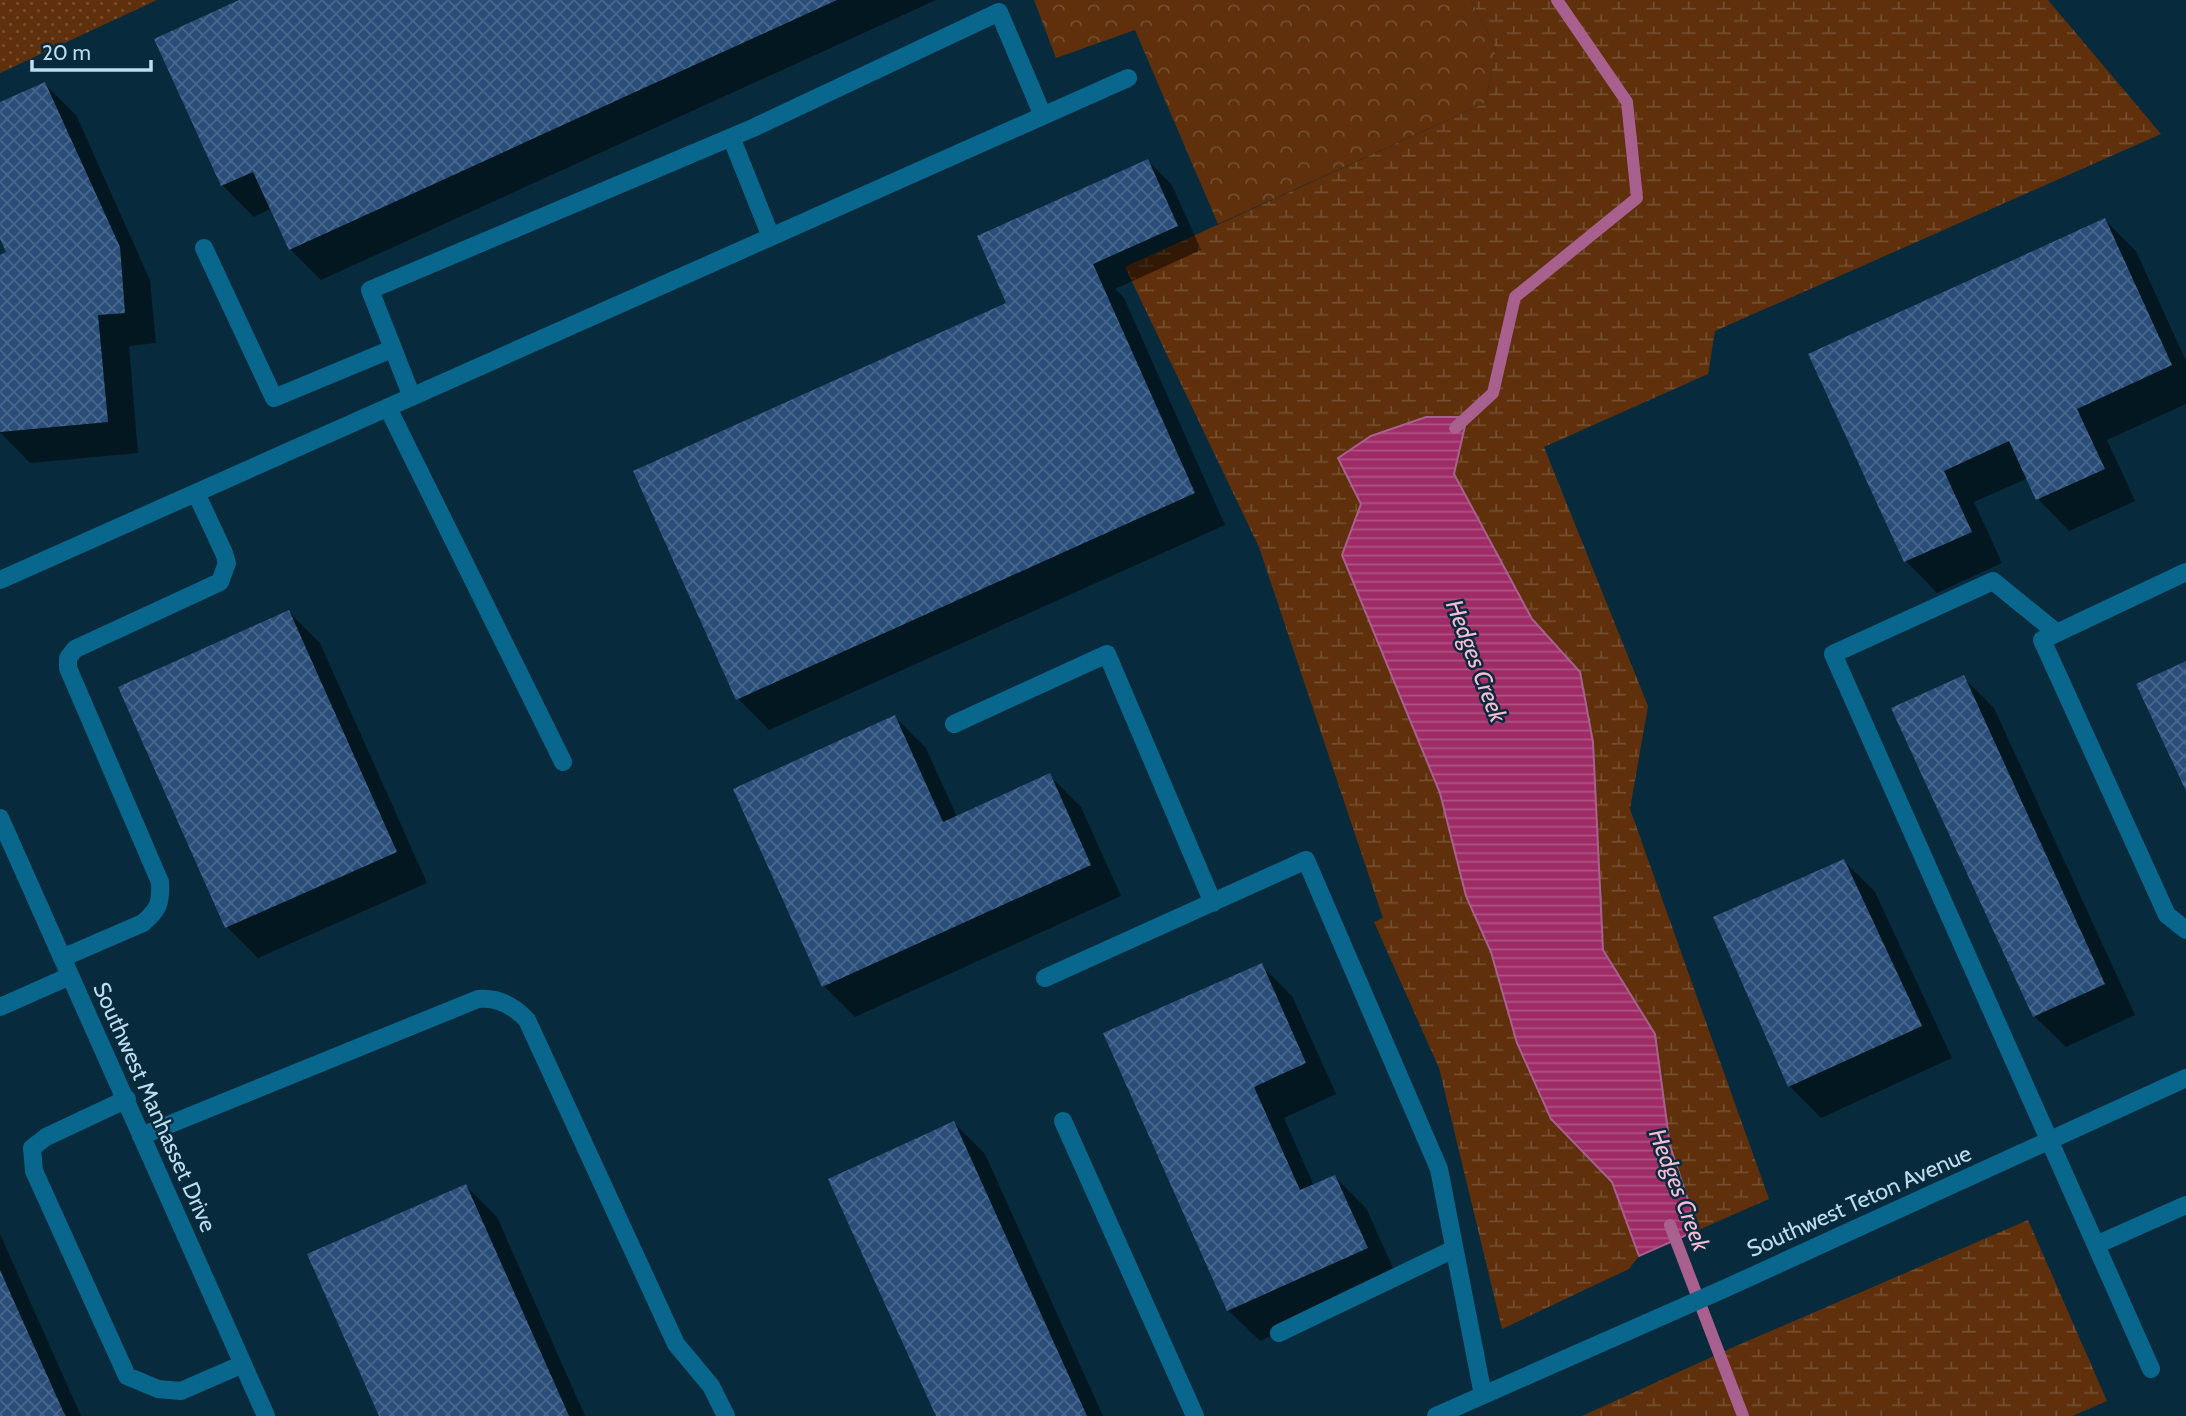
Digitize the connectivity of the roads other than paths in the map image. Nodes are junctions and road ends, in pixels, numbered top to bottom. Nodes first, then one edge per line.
1 (1128, 78) dead end
2 (1043, 116) junction
3 (731, 137) junction
4 (771, 237) junction
5 (204, 248) dead end
6 (392, 349) junction
7 (412, 397) junction
8 (388, 408) junction
9 (197, 493) junction
10 (2186, 572) edge
11 (0, 580) edge
12 (2057, 633) junction
13 (954, 724) dead end
14 (563, 762) dead end
15 (0, 818) edge
16 (1213, 902) junction
17 (2186, 930) edge
18 (62, 958) junction
19 (70, 976) junction
20 (1045, 978) dead end
21 (0, 1007) edge
22 (2186, 1078) edge
23 (127, 1099) junction
24 (1063, 1121) dead end
25 (141, 1136) junction
26 (2048, 1142) junction
27 (2186, 1205) edge
28 (2096, 1245) junction
29 (1454, 1249) junction
30 (1279, 1332) dead end
31 (243, 1364) junction
32 (2151, 1369) dead end
33 (1483, 1395) junction
34 (1443, 1415) edge
35 (266, 1416) edge
36 (726, 1416) edge
37 (1195, 1416) edge

1 - 2 street
2 - 3 street
2 - 4 street
3 - 4 street
3 - 6 street
4 - 7 street
5 - 6 street
6 - 7 street
7 - 8 street
8 - 9 street
8 - 14 street
9 - 11 street
9 - 18 street
10 - 12 street
12 - 17 street
12 - 26 street
13 - 16 street
15 - 18 street, Southwest Manhasset Drive
16 - 20 street
16 - 29 street
18 - 19 street, Southwest Manhasset Drive
19 - 21 street
19 - 23 street, Southwest Manhasset Drive
22 - 26 street, Southwest Teton Avenue
23 - 25 street, Southwest Manhasset Drive
23 - 31 street
24 - 37 street
25 - 31 street, Southwest Manhasset Drive
25 - 36 street
26 - 28 street
26 - 33 street, Southwest Teton Avenue
27 - 28 street
28 - 32 street
29 - 30 street
29 - 33 street
31 - 35 street, Southwest Manhasset Drive
33 - 34 street, Southwest Teton Avenue

